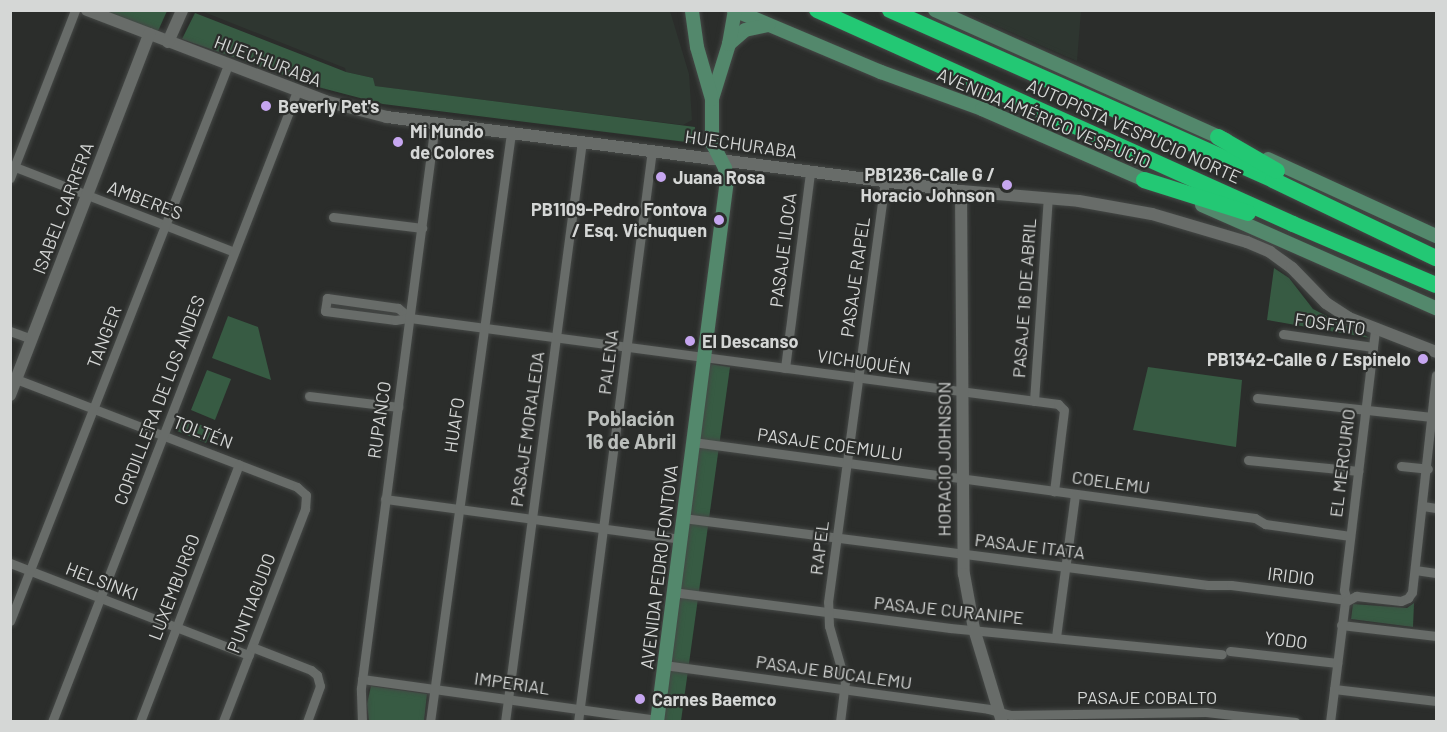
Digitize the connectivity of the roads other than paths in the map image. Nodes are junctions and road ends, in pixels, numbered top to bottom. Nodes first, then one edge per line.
1 (75, 10) edge
2 (182, 10) edge
3 (692, 10) edge
4 (817, 10) edge
5 (890, 10) edge
6 (935, 10) edge
7 (735, 11) edge
8 (93, 12) edge
9 (770, 25) junction
10 (149, 34) junction
11 (168, 42) junction
12 (729, 44) junction
13 (228, 65) junction
14 (297, 91) junction
15 (712, 99) junction
16 (435, 123) junction
17 (511, 132) junction
18 (1218, 137) junction
19 (582, 141) junction
20 (652, 150) junction
21 (719, 158) junction
22 (13, 166) edge
23 (810, 172) junction
24 (10, 178) edge
25 (1144, 180) junction
26 (885, 182) junction
27 (961, 191) junction
28 (87, 195) junction
29 (1048, 198) junction
30 (333, 217) dead end
31 (1293, 224) junction
32 (165, 225) junction
33 (422, 228) junction
34 (1381, 233) junction
35 (1437, 236) edge
36 (234, 252) junction
37 (1437, 258) edge
38 (1437, 285) edge
39 (1437, 308) edge
40 (410, 318) junction
41 (484, 328) junction
42 (1375, 329) junction
43 (10, 331) edge
44 (1283, 334) dead end
45 (556, 337) junction
46 (32, 339) junction
47 (627, 347) junction
48 (1373, 347) junction
49 (1437, 352) edge
50 (704, 357) junction
51 (785, 368) junction
52 (1437, 375) edge
53 (858, 377) junction
54 (16, 379) junction
55 (962, 391) junction
56 (10, 395) edge
57 (309, 396) dead end
58 (1257, 398) dead end
59 (1034, 401) junction
60 (94, 408) junction
61 (398, 408) junction
62 (1365, 411) junction
63 (1432, 417) junction
64 (164, 434) junction
65 (693, 442) junction
66 (1433, 446) edge
67 (1248, 460) dead end
68 (846, 463) junction
69 (239, 464) junction
70 (1401, 466) dead end
71 (1428, 469) junction
72 (1358, 471) junction
73 (962, 478) junction
74 (1054, 491) junction
75 (1075, 494) junction
76 (306, 495) joint
77 (386, 499) junction
78 (1423, 506) junction
79 (1437, 508) edge
80 (459, 509) junction
81 (683, 518) junction
82 (532, 519) junction
83 (603, 528) junction
84 (1350, 536) junction
85 (837, 538) junction
86 (681, 539) junction
87 (963, 555) junction
88 (10, 563) edge
89 (1066, 567) junction
90 (1415, 570) junction
91 (30, 571) junction
92 (1437, 573) edge
93 (1231, 585) joint
94 (674, 592) junction
95 (100, 598) junction
96 (1347, 600) junction
97 (828, 612) junction
98 (10, 621) edge
99 (1341, 625) junction
100 (177, 627) junction
101 (974, 629) junction
102 (1437, 636) edge
103 (1056, 637) junction
104 (250, 651) junction
105 (1226, 652) joint
106 (1337, 663) junction
107 (664, 665) junction
108 (362, 679) junction
109 (435, 689) junction
110 (1334, 689) junction
111 (844, 690) junction
112 (508, 699) junction
113 (1437, 701) edge
114 (579, 709) junction
115 (1000, 717) edge
116 (1148, 717) edge
117 (1218, 717) edge
118 (1081, 718) edge
119 (657, 721) edge
120 (52, 722) edge
121 (140, 722) edge
122 (223, 722) edge
123 (307, 722) edge
124 (362, 722) edge
125 (430, 722) edge
126 (505, 722) edge
127 (578, 722) edge
128 (840, 722) edge
129 (1294, 722) edge
130 (1330, 722) edge

1 - 22 street
2 - 11 street
3 - 15 main road, AVENIDA PEDRO FONTOVA
4 - 31 highway, AUTOPISTA VESPUCIO NORTE
5 - 34 highway, AUTOPISTA VESPUCIO NORTE
6 - 18 main road
7 - 9 main road, AVENIDA AMÉRICO VESPUCIO
7 - 12 main road, AVENIDA PEDRO FONTOVA
8 - 10 street, HUECHURABA
9 - 12 main road
9 - 25 main road, AVENIDA AMÉRICO VESPUCIO
10 - 11 street, HUECHURABA
10 - 28 street, ISABEL CARRERA
11 - 13 street, HUECHURABA
12 - 15 main road, AVENIDA PEDRO FONTOVA
13 - 14 street, HUECHURABA
13 - 32 street, TANGER
14 - 16 street, HUECHURABA
14 - 36 street, CORDILLERA DE LOS ANDES
15 - 21 main road, AVENIDA PEDRO FONTOVA
16 - 17 street, HUECHURABA
16 - 33 street, RUPANCO
17 - 19 street, HUECHURABA
17 - 41 street, HUAFO
18 - 34 highway
18 - 35 main road
19 - 20 street, HUECHURABA
19 - 45 street, PASAJE MORALEDA
20 - 21 street, HUECHURABA
20 - 47 street, PALENA
21 - 23 street, HUECHURABA
21 - 50 main road, AVENIDA PEDRO FONTOVA
22 - 24 street
22 - 28 street, AMBERES
23 - 26 street, HUECHURABA
23 - 51 street, PASAJE ILOCA
25 - 31 highway
25 - 39 main road, AVENIDA AMÉRICO VESPUCIO
26 - 27 street, HUECHURABA
26 - 53 street, PASAJE RAPEL
27 - 29 street, HUECHURABA
27 - 55 street, HORACIO JOHNSON
28 - 32 street, AMBERES
28 - 46 street, ISABEL CARRERA
29 - 42 street, HUECHURABA
29 - 59 street, PASAJE 16 DE ABRIL
30 - 33 street
31 - 38 highway, AUTOPISTA VESPUCIO NORTE
32 - 36 street, AMBERES
32 - 60 street, TANGER
33 - 40 street, RUPANCO
34 - 37 highway, AUTOPISTA VESPUCIO NORTE
36 - 64 street, CORDILLERA DE LOS ANDES
40 - 40 street, VICHUQUÉN
40 - 41 street, VICHUQUÉN
40 - 61 street, RUPANCO
41 - 45 street, VICHUQUÉN
41 - 80 street, HUAFO
42 - 48 street, EL MERCURIO
42 - 49 street, HUECHURABA
43 - 46 street
44 - 48 street, FOSFATO
45 - 47 street, VICHUQUÉN
45 - 82 street, PASAJE MORALEDA
46 - 54 street, ISABEL CARRERA
47 - 50 street, VICHUQUÉN
47 - 83 street, PALENA
48 - 62 street, EL MERCURIO
50 - 51 street, VICHUQUÉN
50 - 65 main road, AVENIDA PEDRO FONTOVA
51 - 53 street, VICHUQUÉN
52 - 63 street
53 - 55 street, VICHUQUÉN
53 - 68 street, RAPEL
54 - 56 street, ISABEL CARRERA
54 - 60 street, TOLTÉN
55 - 59 street, VICHUQUÉN
55 - 73 street, HORACIO JOHNSON
57 - 61 street
58 - 62 street
59 - 74 street, VICHUQUÉN
60 - 64 street, TOLTÉN
60 - 91 street, TANGER
61 - 77 street, RUPANCO
62 - 63 street
62 - 72 street, EL MERCURIO
63 - 66 street
64 - 69 street, TOLTÉN
64 - 95 street, CORDILLERA DE LOS ANDES
65 - 68 street, PASAJE COEMULU
65 - 81 main road, AVENIDA PEDRO FONTOVA
66 - 71 street
67 - 72 street
68 - 73 street, PASAJE COEMULU
68 - 85 street, RAPEL
69 - 76 street, TOLTÉN
69 - 100 street, LUXEMBURGO
70 - 71 street
71 - 78 street
72 - 84 street, EL MERCURIO
73 - 74 street, COELEMU
73 - 87 street, HORACIO JOHNSON
74 - 75 street, COELEMU
75 - 84 street, COELEMU
75 - 89 street
76 - 104 street, PUNTIAGUDO
77 - 80 street
77 - 108 street, RUPANCO
78 - 79 street
78 - 90 street
80 - 82 street
80 - 109 street, HUAFO
81 - 85 street, PASAJE ITATA
81 - 86 main road, AVENIDA PEDRO FONTOVA
82 - 83 street
82 - 112 street, PASAJE MORALEDA
83 - 86 street
83 - 114 street, PALENA
84 - 96 street, EL MERCURIO
85 - 87 street, PASAJE ITATA
85 - 97 street, RAPEL
86 - 94 main road, AVENIDA PEDRO FONTOVA
87 - 89 street, PASAJE ITATA
87 - 101 street, HORACIO JOHNSON
88 - 91 street, HELSINKI
89 - 93 street, PASAJE ITATA
89 - 103 street
90 - 92 street
90 - 96 street
91 - 95 street, HELSINKI
91 - 98 street, TANGER
93 - 96 street, IRIDIO
94 - 97 street, PASAJE CURANIPE
94 - 107 main road, AVENIDA PEDRO FONTOVA
95 - 100 street, HELSINKI
95 - 120 street, CORDILLERA DE LOS ANDES
96 - 99 street, EL MERCURIO
97 - 101 street, PASAJE CURANIPE
97 - 111 street, RAPEL
99 - 102 street
99 - 106 street, EL MERCURIO
100 - 104 street, HELSINKI
100 - 121 street, LUXEMBURGO
101 - 103 street, PASAJE CURANIPE
101 - 115 street, HORACIO JOHNSON
103 - 105 street, PASAJE CURANIPE
104 - 122 street, PUNTIAGUDO
104 - 123 street, HELSINKI
105 - 106 street, YODO
106 - 110 street, EL MERCURIO
107 - 111 street, PASAJE BUCALEMU
107 - 119 main road, AVENIDA PEDRO FONTOVA
108 - 109 street, IMPERIAL
108 - 124 street, RUPANCO
109 - 112 street, IMPERIAL
109 - 125 street, HUAFO
110 - 113 street
110 - 130 street, EL MERCURIO
111 - 115 street, PASAJE BUCALEMU
111 - 128 street, RAPEL
112 - 114 street, IMPERIAL
112 - 126 street, PASAJE MORALEDA
114 - 119 street, IMPERIAL
114 - 127 street, PALENA
115 - 118 street, PASAJE COBALTO
116 - 117 street, PASAJE COBALTO
116 - 118 street, PASAJE COBALTO
117 - 129 street, PASAJE COBALTO

